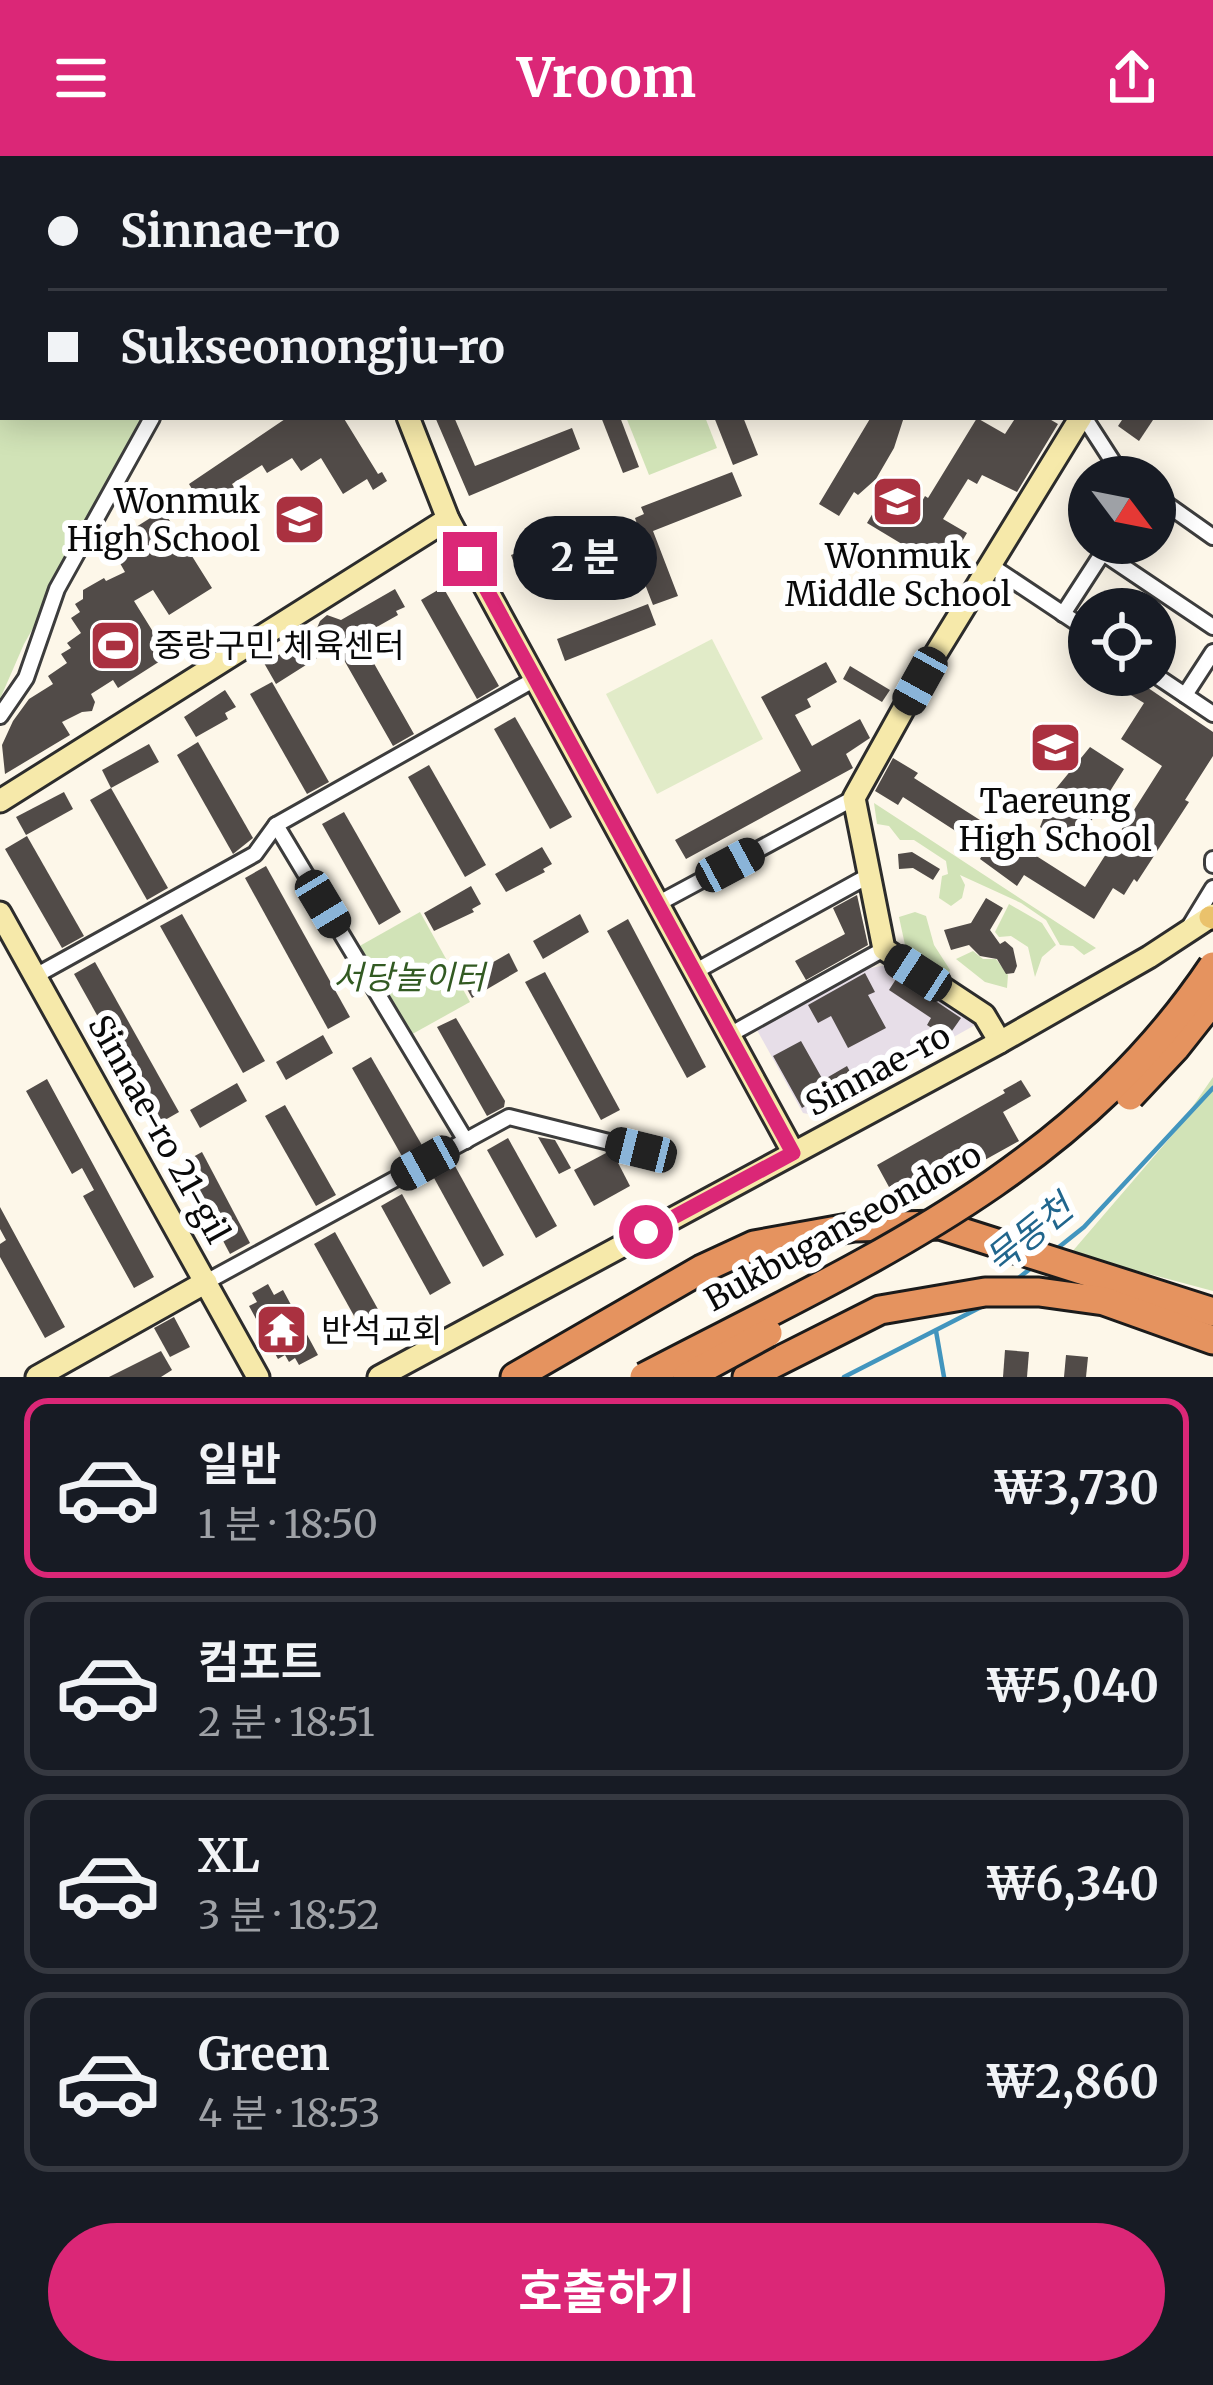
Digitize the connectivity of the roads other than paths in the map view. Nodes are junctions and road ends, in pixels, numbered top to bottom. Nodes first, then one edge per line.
1 (151, 420) edge
2 (409, 420) edge
3 (1080, 420) edge
4 (1084, 420) edge
5 (1108, 456) edge
6 (1176, 511) edge
7 (448, 519) junction
8 (1213, 537) edge
9 (1096, 564) edge
10 (1128, 564) edge
11 (990, 565) junction
12 (1063, 614) junction
13 (1068, 617) edge
14 (1213, 627) edge
15 (1213, 652) edge
16 (537, 678) junction
17 (1176, 689) edge
18 (1185, 695) junction
19 (1213, 714) edge
20 (0, 716) edge
21 (854, 798) junction
22 (0, 801) edge
23 (276, 825) junction
24 (870, 875) junction
25 (1213, 888) edge
26 (659, 903) junction
27 (0, 913) edge
28 (1212, 917) edge
29 (1184, 934) junction
30 (884, 949) junction
31 (1213, 966) edge
32 (697, 971) junction
33 (37, 975) junction
34 (1213, 1000) edge
35 (731, 1034) junction
36 (1000, 1042) junction
37 (466, 1141) junction
38 (641, 1150) dead end
39 (793, 1153) junction
40 (206, 1282) junction
41 (1213, 1312) edge
42 (1213, 1340) edge
43 (37, 1377) edge
44 (258, 1377) edge
45 (379, 1377) edge
46 (515, 1377) edge
47 (644, 1377) edge
48 (687, 1377) edge
49 (747, 1377) edge

1 - 20 street
2 - 7 street
3 - 11 street
4 - 5 street
6 - 8 street
7 - 16 street
7 - 22 street
9 - 12 street
10 - 14 street
11 - 12 street
11 - 21 street
12 - 13 street
15 - 18 street
16 - 23 street
16 - 26 street
17 - 18 street
18 - 19 street
21 - 24 street
21 - 26 street
23 - 33 street
23 - 37 street
24 - 30 street
24 - 32 street
25 - 29 street
26 - 32 street
27 - 33 street, Sinnae-ro 21-gil
28 - 29 street, Sinnae-ro
29 - 36 street, Sinnae-ro
30 - 35 street
30 - 36 street
31 - 47 highway, Bukbuganseondoro, bridge
32 - 35 street
33 - 40 street, Sinnae-ro 21-gil
34 - 48 highway, Bukbuganseondoro, bridge
35 - 39 street
36 - 39 street, Sinnae-ro
37 - 38 street
37 - 40 street
39 - 45 street, Sinnae-ro
40 - 43 street
40 - 44 street, Sinnae-ro 21-gil
41 - 46 highway
42 - 49 highway

